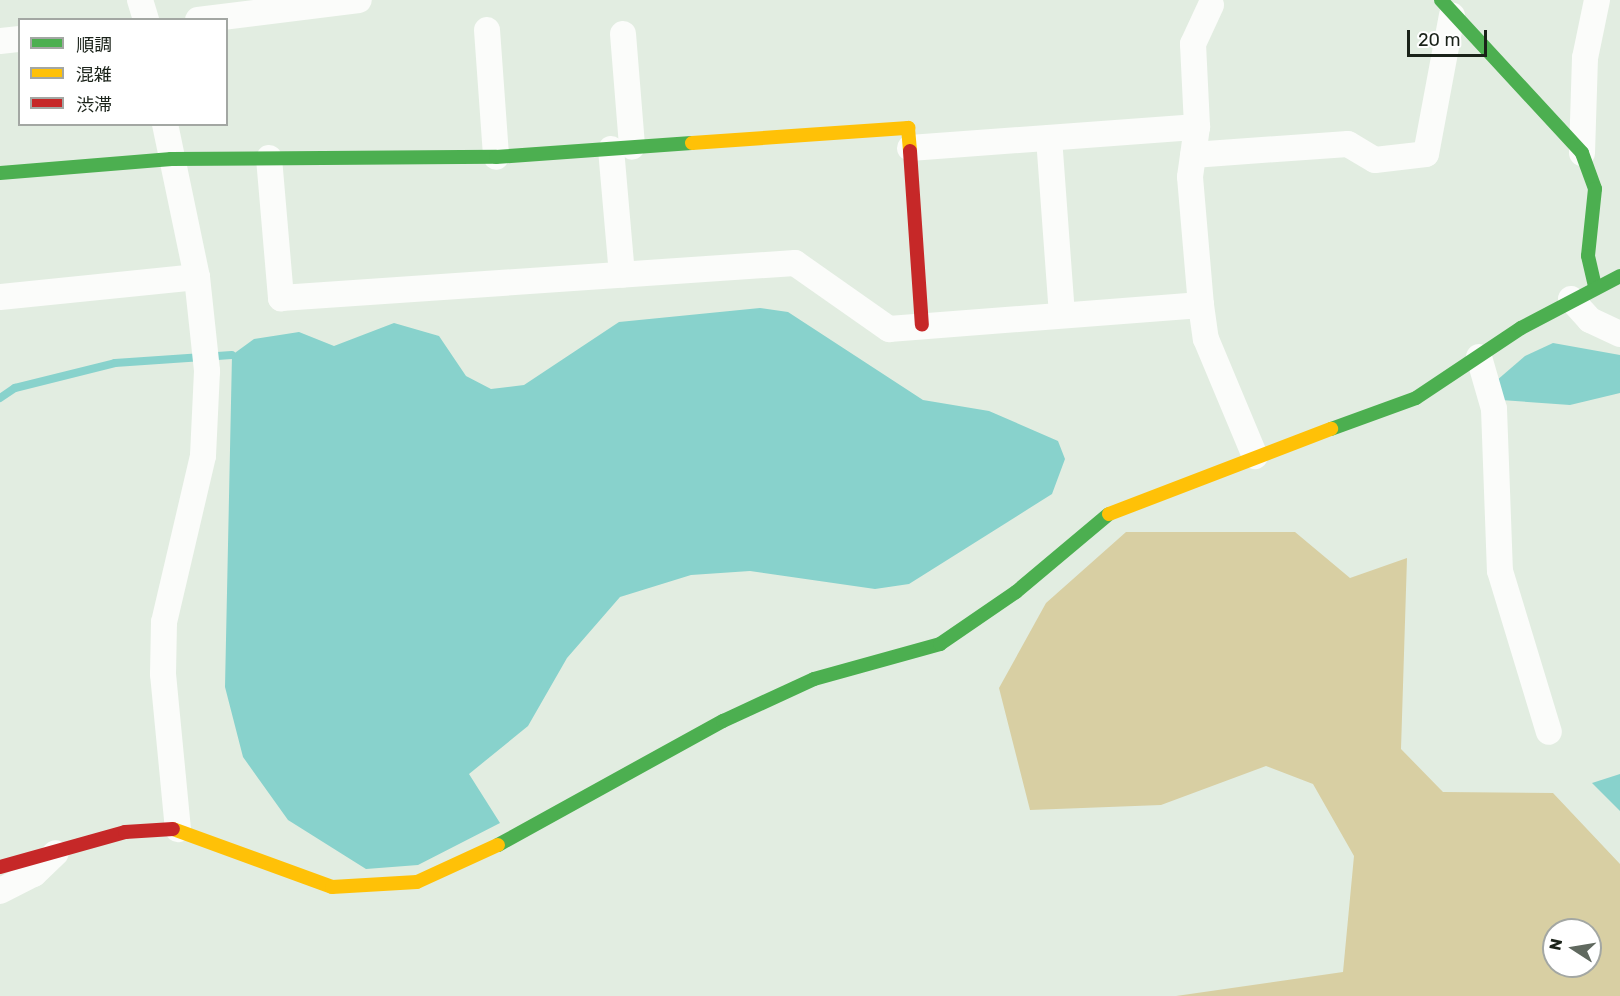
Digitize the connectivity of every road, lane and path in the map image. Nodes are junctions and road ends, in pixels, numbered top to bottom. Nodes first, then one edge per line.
1 (140, 0) edge
2 (351, 0) edge
3 (1597, 0) edge
4 (270, 5) edge
5 (1211, 5) dead end
6 (1447, 8) edge
7 (145, 18) edge
8 (208, 18) edge
9 (487, 30) dead end
10 (623, 34) dead end
11 (18, 39) edge
12 (0, 41) edge
13 (165, 126) edge
14 (1197, 127) junction
15 (1048, 138) junction
16 (622, 148) junction
17 (910, 148) junction
18 (1582, 153) junction
19 (1193, 155) junction
20 (496, 157) junction
21 (269, 158) junction
22 (171, 159) junction
23 (0, 173) edge
24 (622, 275) junction
25 (1620, 276) edge
26 (197, 278) junction
27 (1594, 286) junction
28 (0, 297) edge
29 (1571, 299) junction
30 (1202, 305) junction
31 (1062, 315) junction
32 (922, 325) junction
33 (1620, 334) edge
34 (1479, 357) junction
35 (1255, 456) junction
36 (1549, 732) dead end
37 (178, 829) junction
38 (60, 850) junction
39 (0, 867) edge
40 (0, 891) edge

1 - 7 street
2 - 4 street
3 - 18 street
4 - 8 street
5 - 14 street
6 - 18 street
6 - 19 street
9 - 20 street
10 - 16 street
11 - 12 street
13 - 22 street
14 - 15 street
14 - 19 street
15 - 17 street
15 - 31 street
16 - 17 street
16 - 20 street
16 - 24 street
17 - 32 street
18 - 27 street
19 - 30 street
20 - 21 street
21 - 22 street
21 - 24 street
22 - 23 street
22 - 26 street
24 - 32 street
25 - 27 street
26 - 28 street
26 - 37 street
27 - 29 street
29 - 33 street
29 - 34 street
30 - 31 street
30 - 35 street
31 - 32 street
34 - 35 street
34 - 36 street
35 - 37 street
37 - 38 street
38 - 39 street
38 - 40 street

